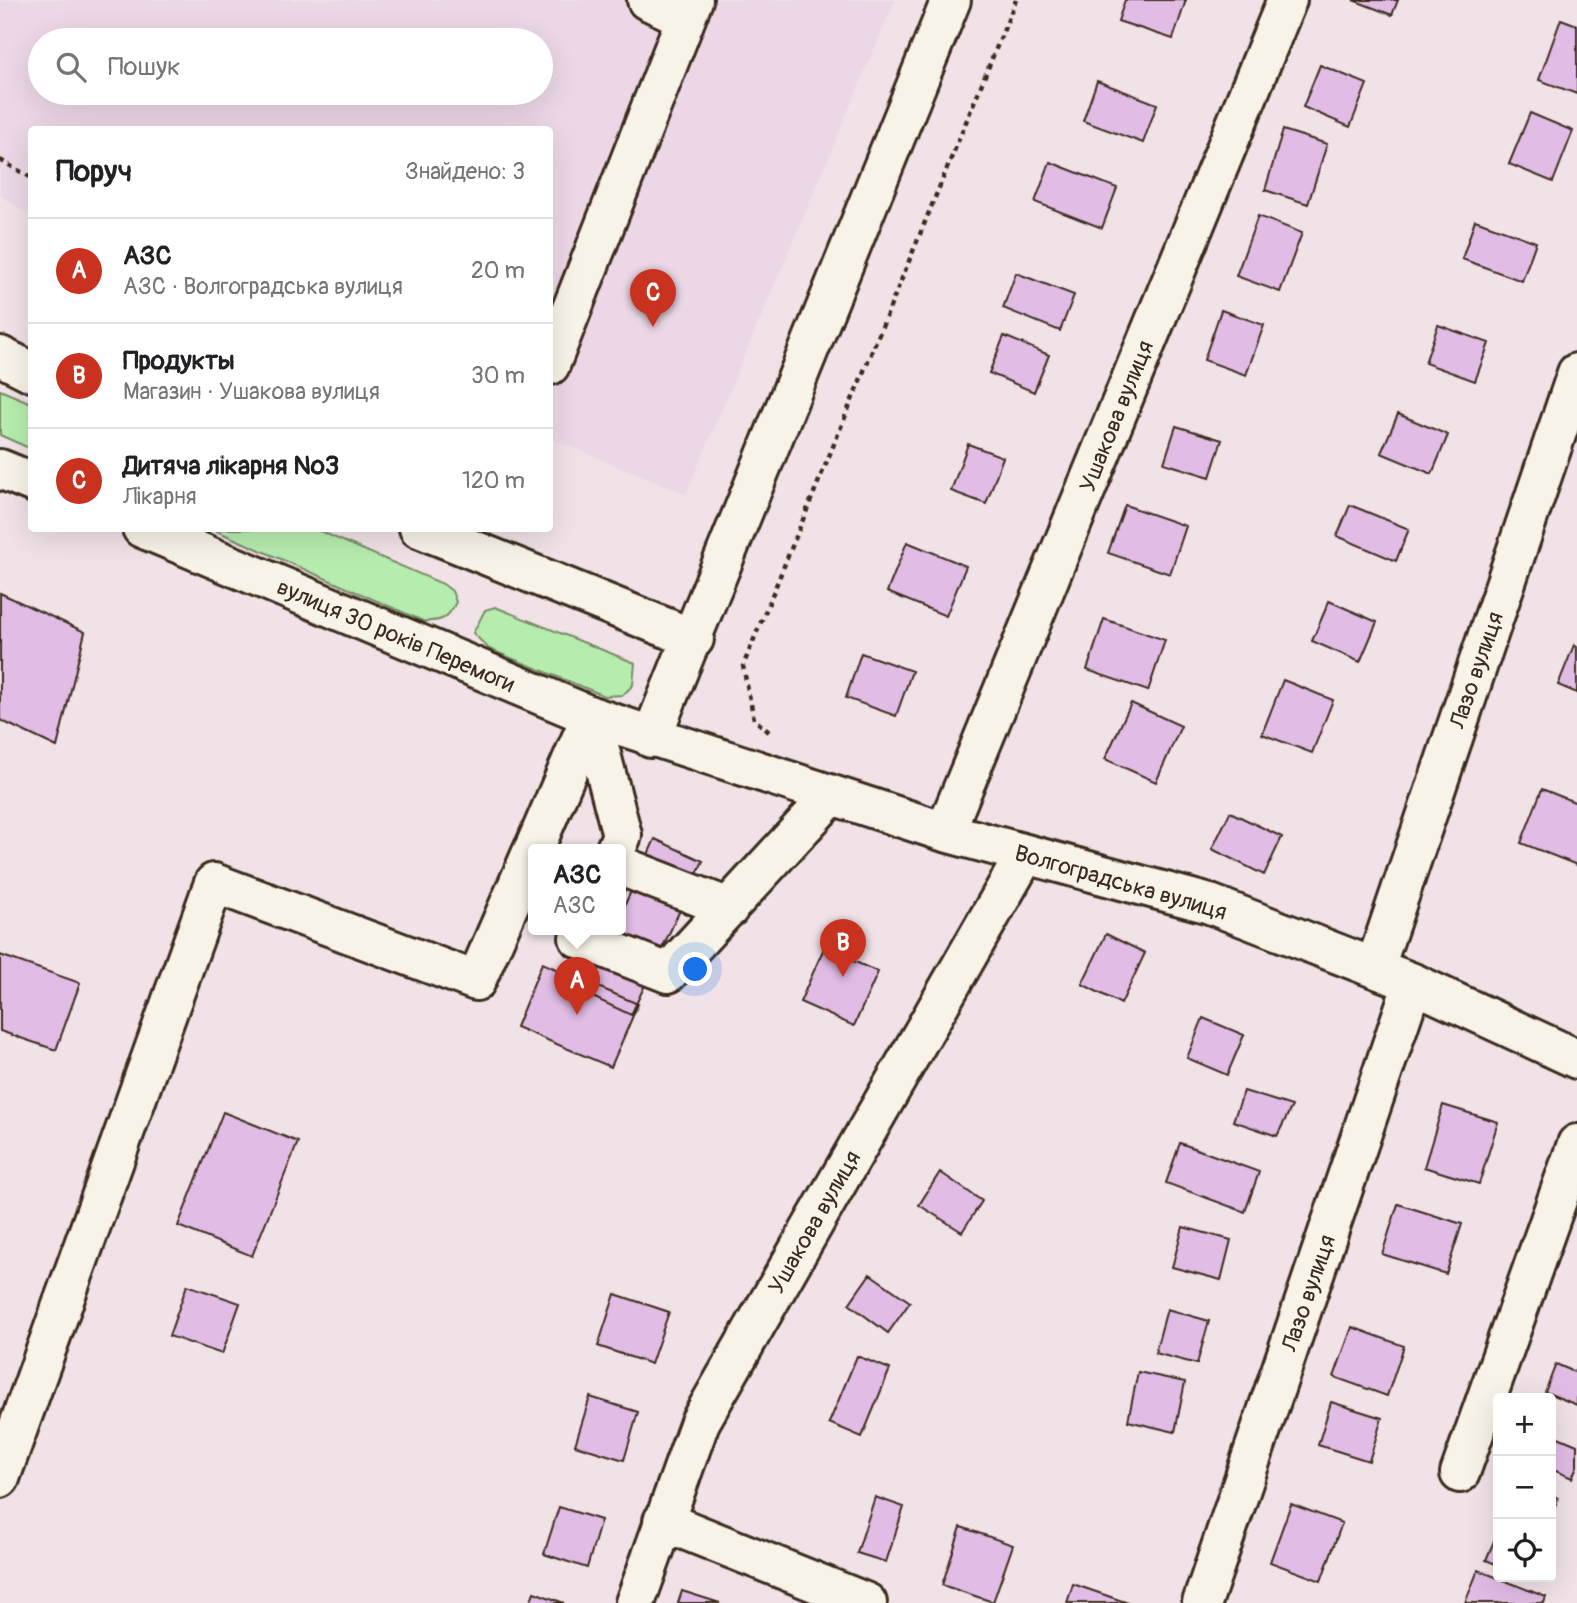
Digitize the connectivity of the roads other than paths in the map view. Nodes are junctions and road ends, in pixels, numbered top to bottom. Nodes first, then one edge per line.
1 (647, 0) edge
2 (951, 0) edge
3 (1287, 0) edge
4 (689, 9) edge
5 (0, 356) edge
6 (553, 357) edge
7 (28, 370) edge
8 (1577, 373) edge
9 (0, 469) edge
10 (28, 480) edge
11 (152, 532) edge
12 (429, 532) edge
13 (694, 639) junction
14 (592, 716) junction
15 (651, 738) junction
16 (831, 796) junction
17 (944, 832) junction
18 (535, 844) edge
19 (618, 844) edge
20 (1025, 855) junction
21 (528, 861) edge
22 (626, 868) edge
23 (729, 908) junction
24 (581, 935) edge
25 (1375, 967) junction
26 (1413, 983) junction
27 (1577, 1059) edge
28 (1577, 1144) edge
29 (1460, 1473) dead end
30 (0, 1478) edge
31 (663, 1521) junction
32 (635, 1603) edge
33 (867, 1603) edge
34 (1202, 1603) edge

1 - 4 street
2 - 13 street
3 - 17 street, Ушакова вулиця
4 - 6 street
5 - 7 street
8 - 25 street, Лазо вулиця
9 - 10 street
11 - 14 street, вулиця 30 років Перемоги
12 - 13 street
13 - 15 street
14 - 15 street, вулиця 30 років Перемоги
14 - 18 street
14 - 19 street
15 - 16 street, Волгоградська вулиця
16 - 17 street, Волгоградська вулиця
16 - 23 street
17 - 20 street, Волгоградська вулиця
20 - 25 street, Волгоградська вулиця
20 - 31 street, Ушакова вулиця
21 - 30 street
22 - 23 street
23 - 24 street
25 - 26 street, Волгоградська вулиця
26 - 27 street, Волгоградська вулиця
26 - 34 street, Лазо вулиця
28 - 29 street
31 - 32 street, Ушакова вулиця
31 - 33 street

